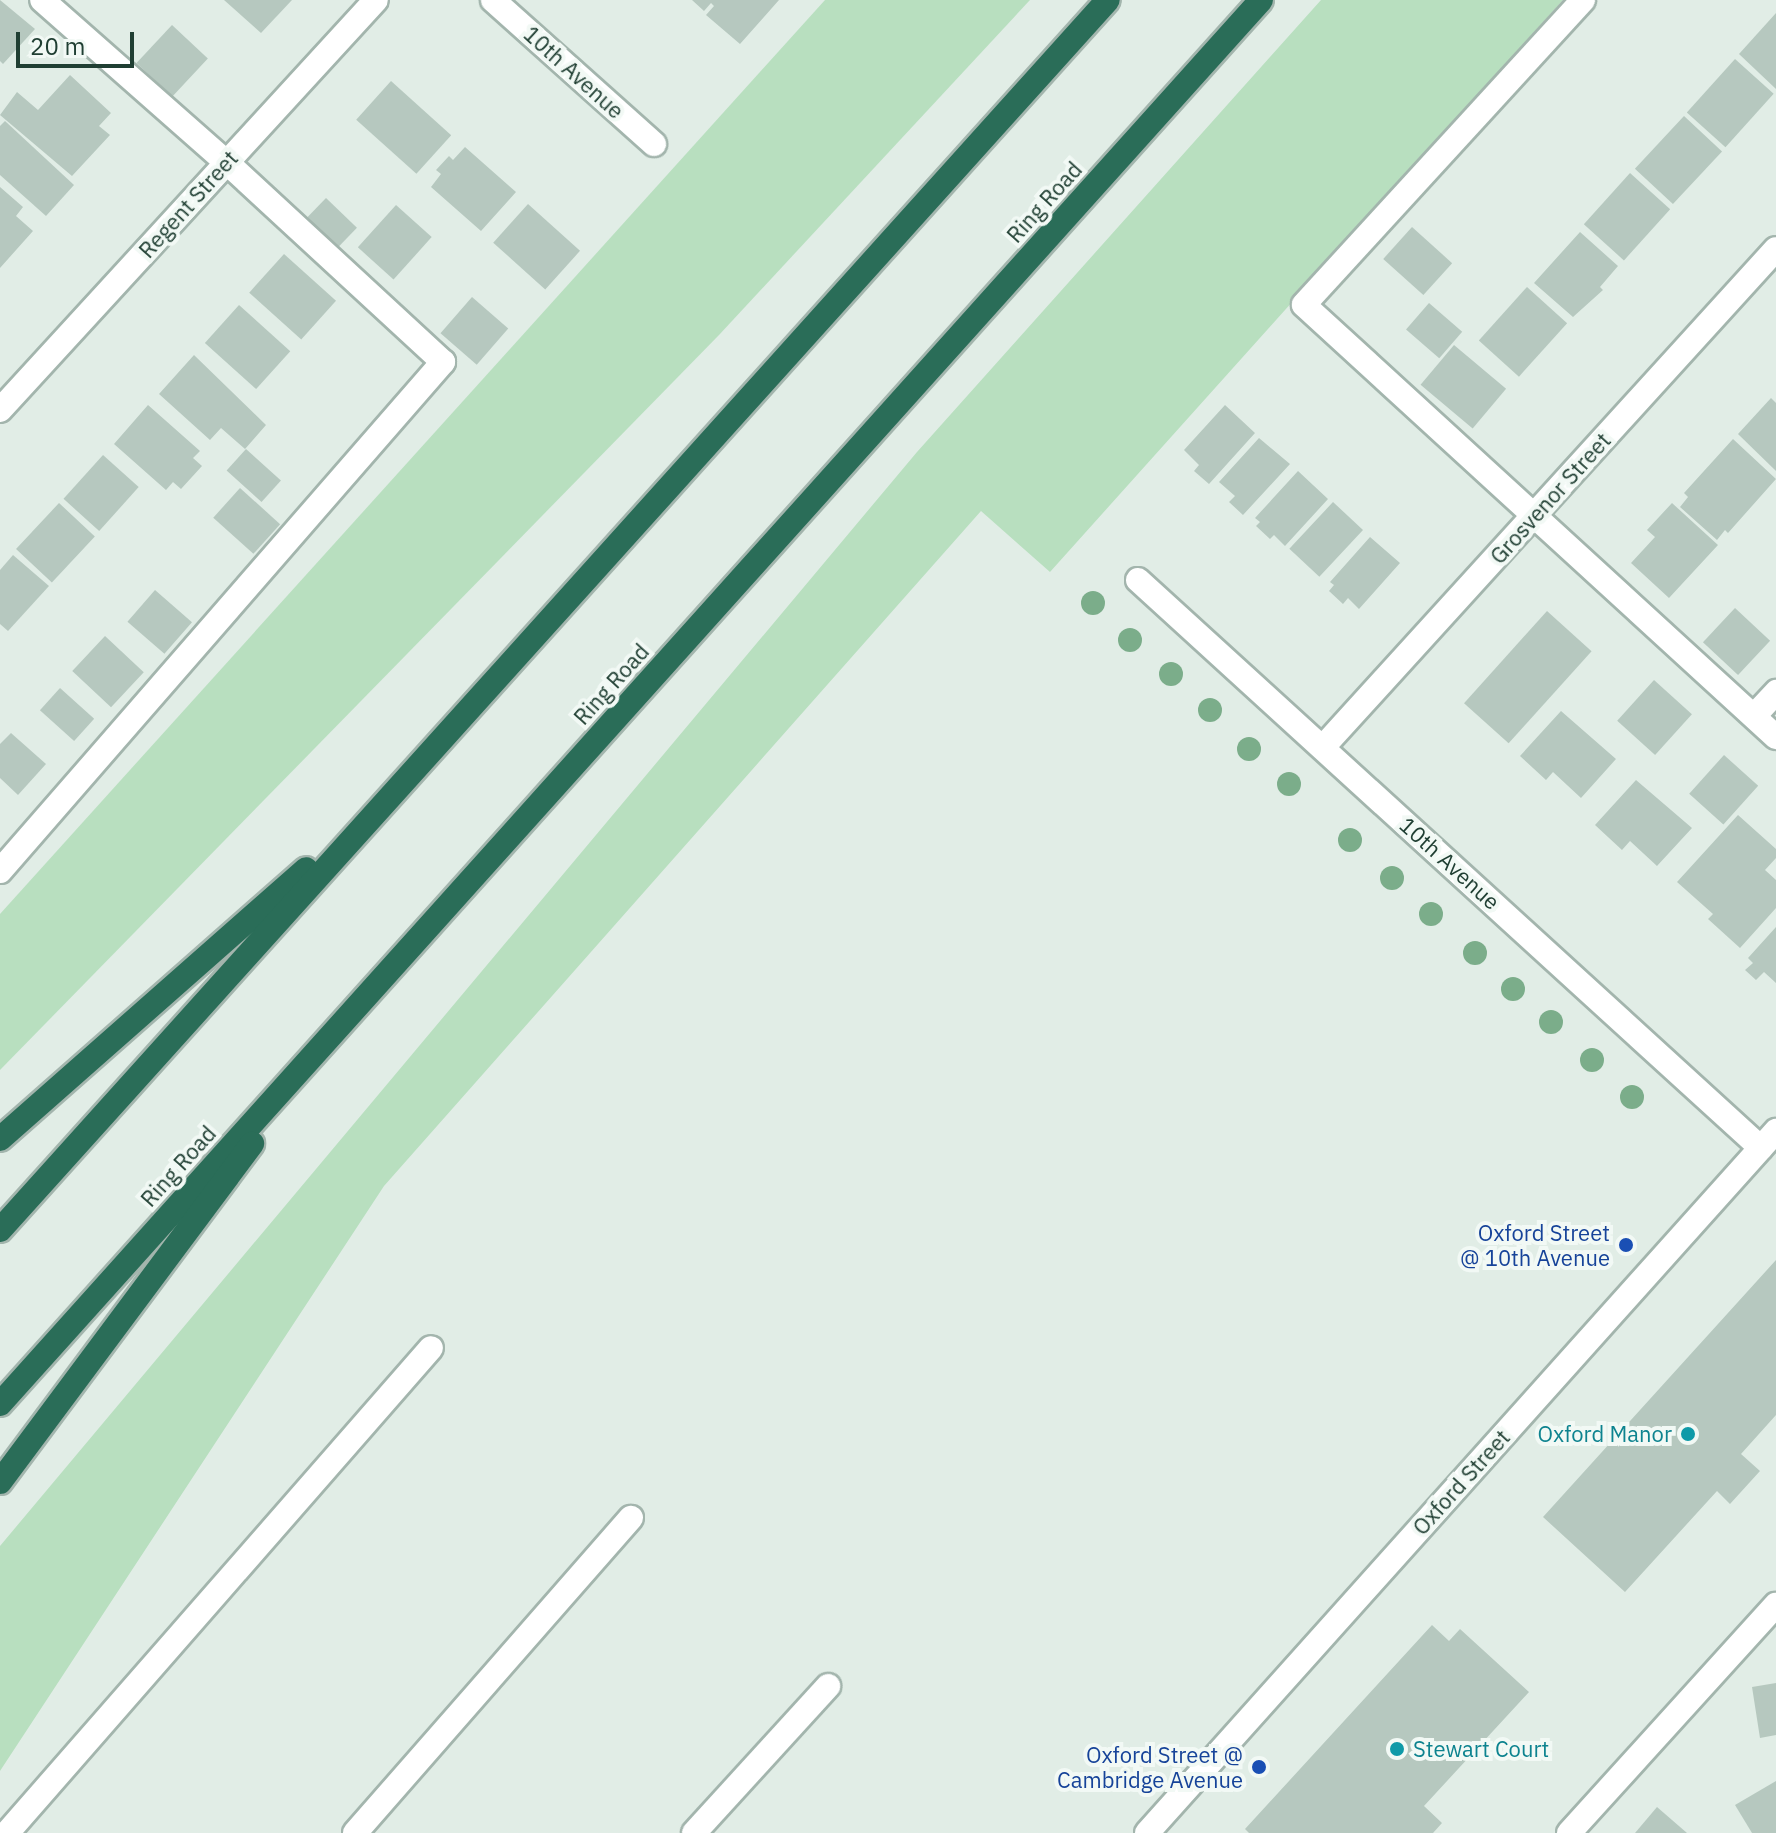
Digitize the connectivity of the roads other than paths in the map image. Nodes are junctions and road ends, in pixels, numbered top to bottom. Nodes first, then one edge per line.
1 (42, 0) edge
2 (376, 0) edge
3 (493, 0) edge
4 (1108, 0) edge
5 (1261, 0) edge
6 (1583, 0) edge
7 (654, 144) dead end
8 (226, 162) junction
9 (1776, 249) edge
10 (0, 410) edge
11 (1534, 516) junction
12 (1138, 580) dead end
13 (1776, 692) edge
14 (1754, 716) junction
15 (1776, 737) edge
16 (1323, 747) junction
17 (383, 802) junction
18 (0, 871) edge
19 (344, 1020) junction
20 (0, 1139) edge
21 (1768, 1140) edge
22 (0, 1230) edge
23 (431, 1348) dead end
24 (0, 1404) edge
25 (0, 1482) edge
26 (631, 1518) dead end
27 (1776, 1605) edge
28 (828, 1686) dead end
29 (7, 1833) edge
30 (355, 1833) edge
31 (694, 1833) edge
32 (1147, 1833) edge
33 (1569, 1833) edge

1 - 8 street
2 - 8 street, Regent Street
3 - 7 street, 10th Avenue
4 - 17 highway
5 - 19 highway, Ring Road
6 - 11 street
8 - 10 street, Regent Street
8 - 18 street
9 - 11 street, Grosvenor Street
11 - 14 street
11 - 16 street, Grosvenor Street
12 - 16 street, 10th Avenue
13 - 14 street
14 - 15 street
16 - 21 street, 10th Avenue
17 - 20 highway
17 - 22 highway
19 - 24 highway, Ring Road
19 - 25 highway
21 - 32 street, Oxford Street
23 - 29 street
26 - 30 street
27 - 33 street
28 - 31 street

